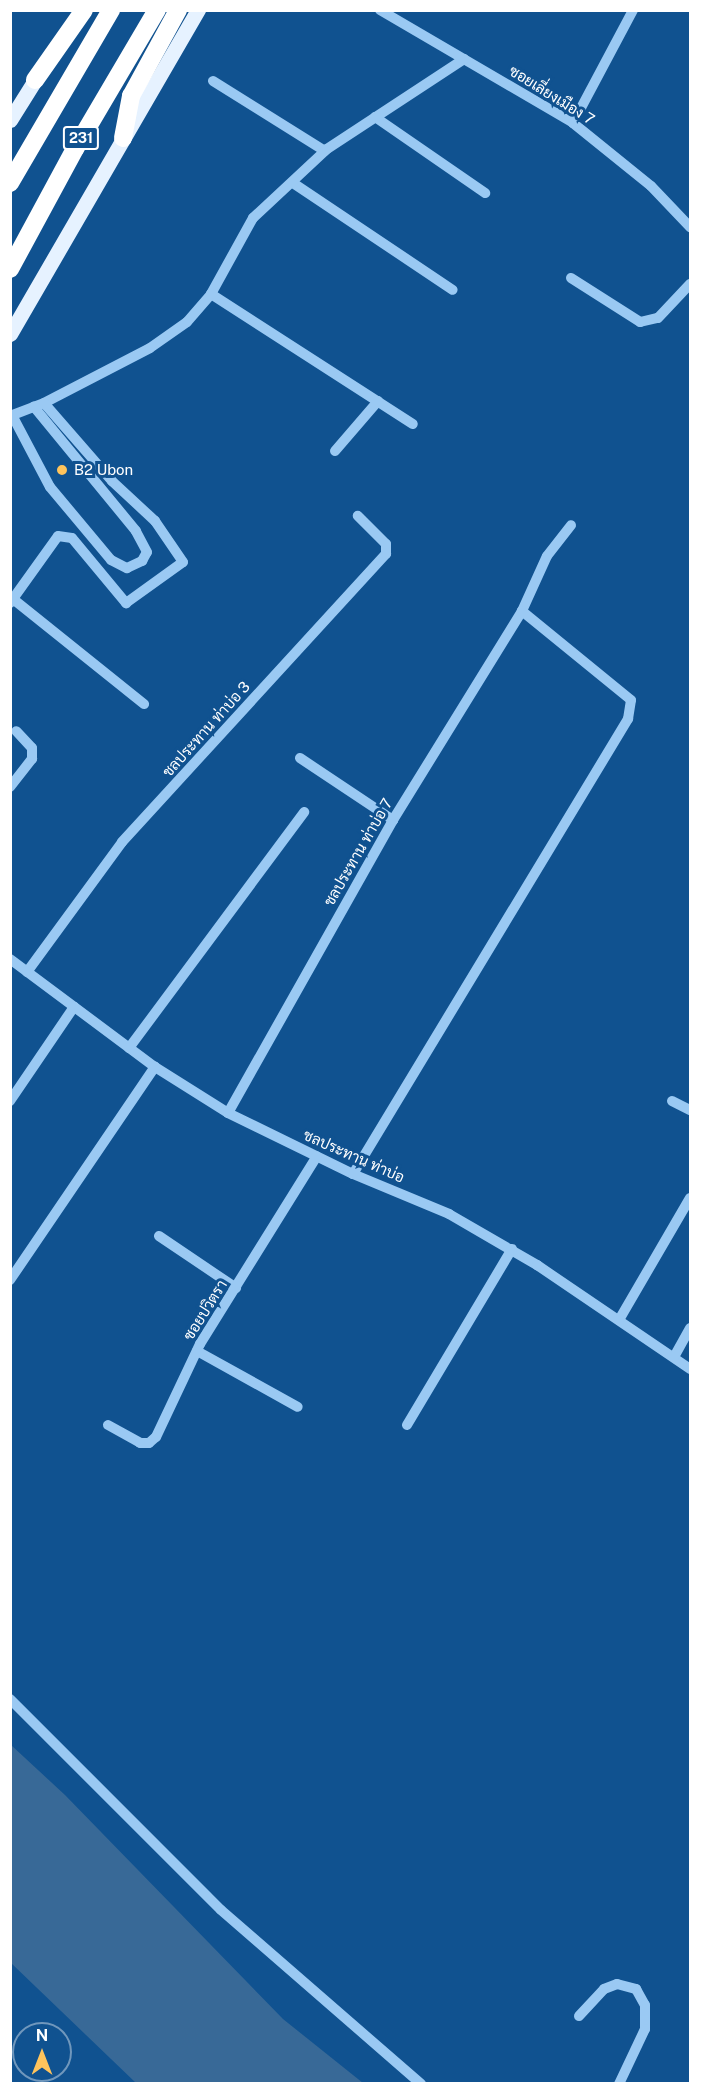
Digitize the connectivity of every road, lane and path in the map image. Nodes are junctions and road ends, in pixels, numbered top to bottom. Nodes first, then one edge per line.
1 (74, 10) edge
2 (84, 10) edge
3 (111, 10) edge
4 (157, 10) edge
5 (178, 10) edge
6 (198, 10) edge
7 (380, 10) edge
8 (402, 10) edge
9 (633, 10) edge
10 (399, 22) junction
11 (464, 59) junction
12 (35, 80) junction
13 (213, 81) dead end
14 (375, 117) junction
15 (10, 120) edge
16 (573, 123) junction
17 (123, 138) junction
18 (325, 151) junction
19 (10, 183) edge
20 (293, 183) junction
21 (485, 194) dead end
22 (690, 227) edge
23 (10, 269) edge
24 (571, 278) dead end
25 (690, 284) edge
26 (453, 290) dead end
27 (211, 294) junction
28 (10, 334) edge
29 (378, 401) junction
30 (39, 405) junction
31 (11, 416) edge
32 (413, 424) dead end
33 (335, 451) dead end
34 (358, 516) dead end
35 (571, 525) dead end
36 (12, 601) edge
37 (522, 611) junction
38 (144, 704) dead end
39 (16, 731) dead end
40 (300, 758) dead end
41 (10, 788) edge
42 (304, 812) dead end
43 (393, 820) junction
44 (10, 959) edge
45 (27, 972) junction
46 (74, 1007) junction
47 (129, 1048) junction
48 (155, 1067) junction
49 (10, 1101) edge
50 (672, 1101) dead end
51 (690, 1110) edge
52 (228, 1113) junction
53 (317, 1156) junction
54 (353, 1174) junction
55 (690, 1198) edge
56 (159, 1236) dead end
57 (512, 1249) junction
58 (10, 1280) edge
59 (236, 1288) junction
60 (619, 1320) junction
61 (690, 1328) edge
62 (197, 1351) junction
63 (674, 1357) junction
64 (690, 1370) edge
65 (298, 1407) dead end
66 (108, 1425) dead end
67 (407, 1425) dead end
68 (10, 1699) edge
69 (579, 2016) dead end
70 (421, 2084) edge
71 (619, 2084) edge

1 - 12 main road
2 - 12 highway
3 - 19 highway, 231
4 - 23 highway, 231
5 - 17 highway
6 - 17 main road
7 - 10 street, ซอยเลี่ยงเมือง 7
8 - 10 street
9 - 16 street
10 - 11 street, ซอยเลี่ยงเมือง 7
11 - 14 street
11 - 16 street, ซอยเลี่ยงเมือง 7
12 - 15 main road
13 - 18 street
14 - 18 street
14 - 21 street
16 - 22 street, ซอยเลี่ยงเมือง 7
17 - 28 main road
18 - 20 street
20 - 26 street
20 - 27 street
24 - 25 street
27 - 29 street
27 - 30 street
29 - 32 street
29 - 33 street
30 - 31 street
30 - 31 street
30 - 36 street
34 - 45 street, ชลประทาน ท่าบ่อ 3
35 - 37 street, ชลประทาน ท่าบ่อ 7
36 - 38 street
37 - 43 street, ชลประทาน ท่าบ่อ 7
37 - 54 street
39 - 41 street
40 - 43 street
42 - 47 street
43 - 52 street, ชลประทาน ท่าบ่อ 7
44 - 45 street, ชลประทาน ท่าบ่อ
45 - 46 street, ชลประทาน ท่าบ่อ
46 - 47 street, ชลประทาน ท่าบ่อ
46 - 49 street
47 - 48 street, ชลประทาน ท่าบ่อ
48 - 52 street, ชลประทาน ท่าบ่อ
48 - 58 street
50 - 51 street
52 - 53 street, ชลประทาน ท่าบ่อ
53 - 54 street, ชลประทาน ท่าบ่อ
53 - 59 street, ซอยปวิตรา
54 - 57 street, ชลประทาน ท่าบ่อ
55 - 60 street
56 - 59 street
57 - 60 street, ชลประทาน ท่าบ่อ
57 - 67 street
59 - 62 street, ซอยปวิตรา
60 - 63 street, ชลประทาน ท่าบ่อ
61 - 63 street
62 - 65 street
62 - 66 street, ซอยปวิตรา
63 - 64 street, ชลประทาน ท่าบ่อ
68 - 70 street
69 - 71 street

